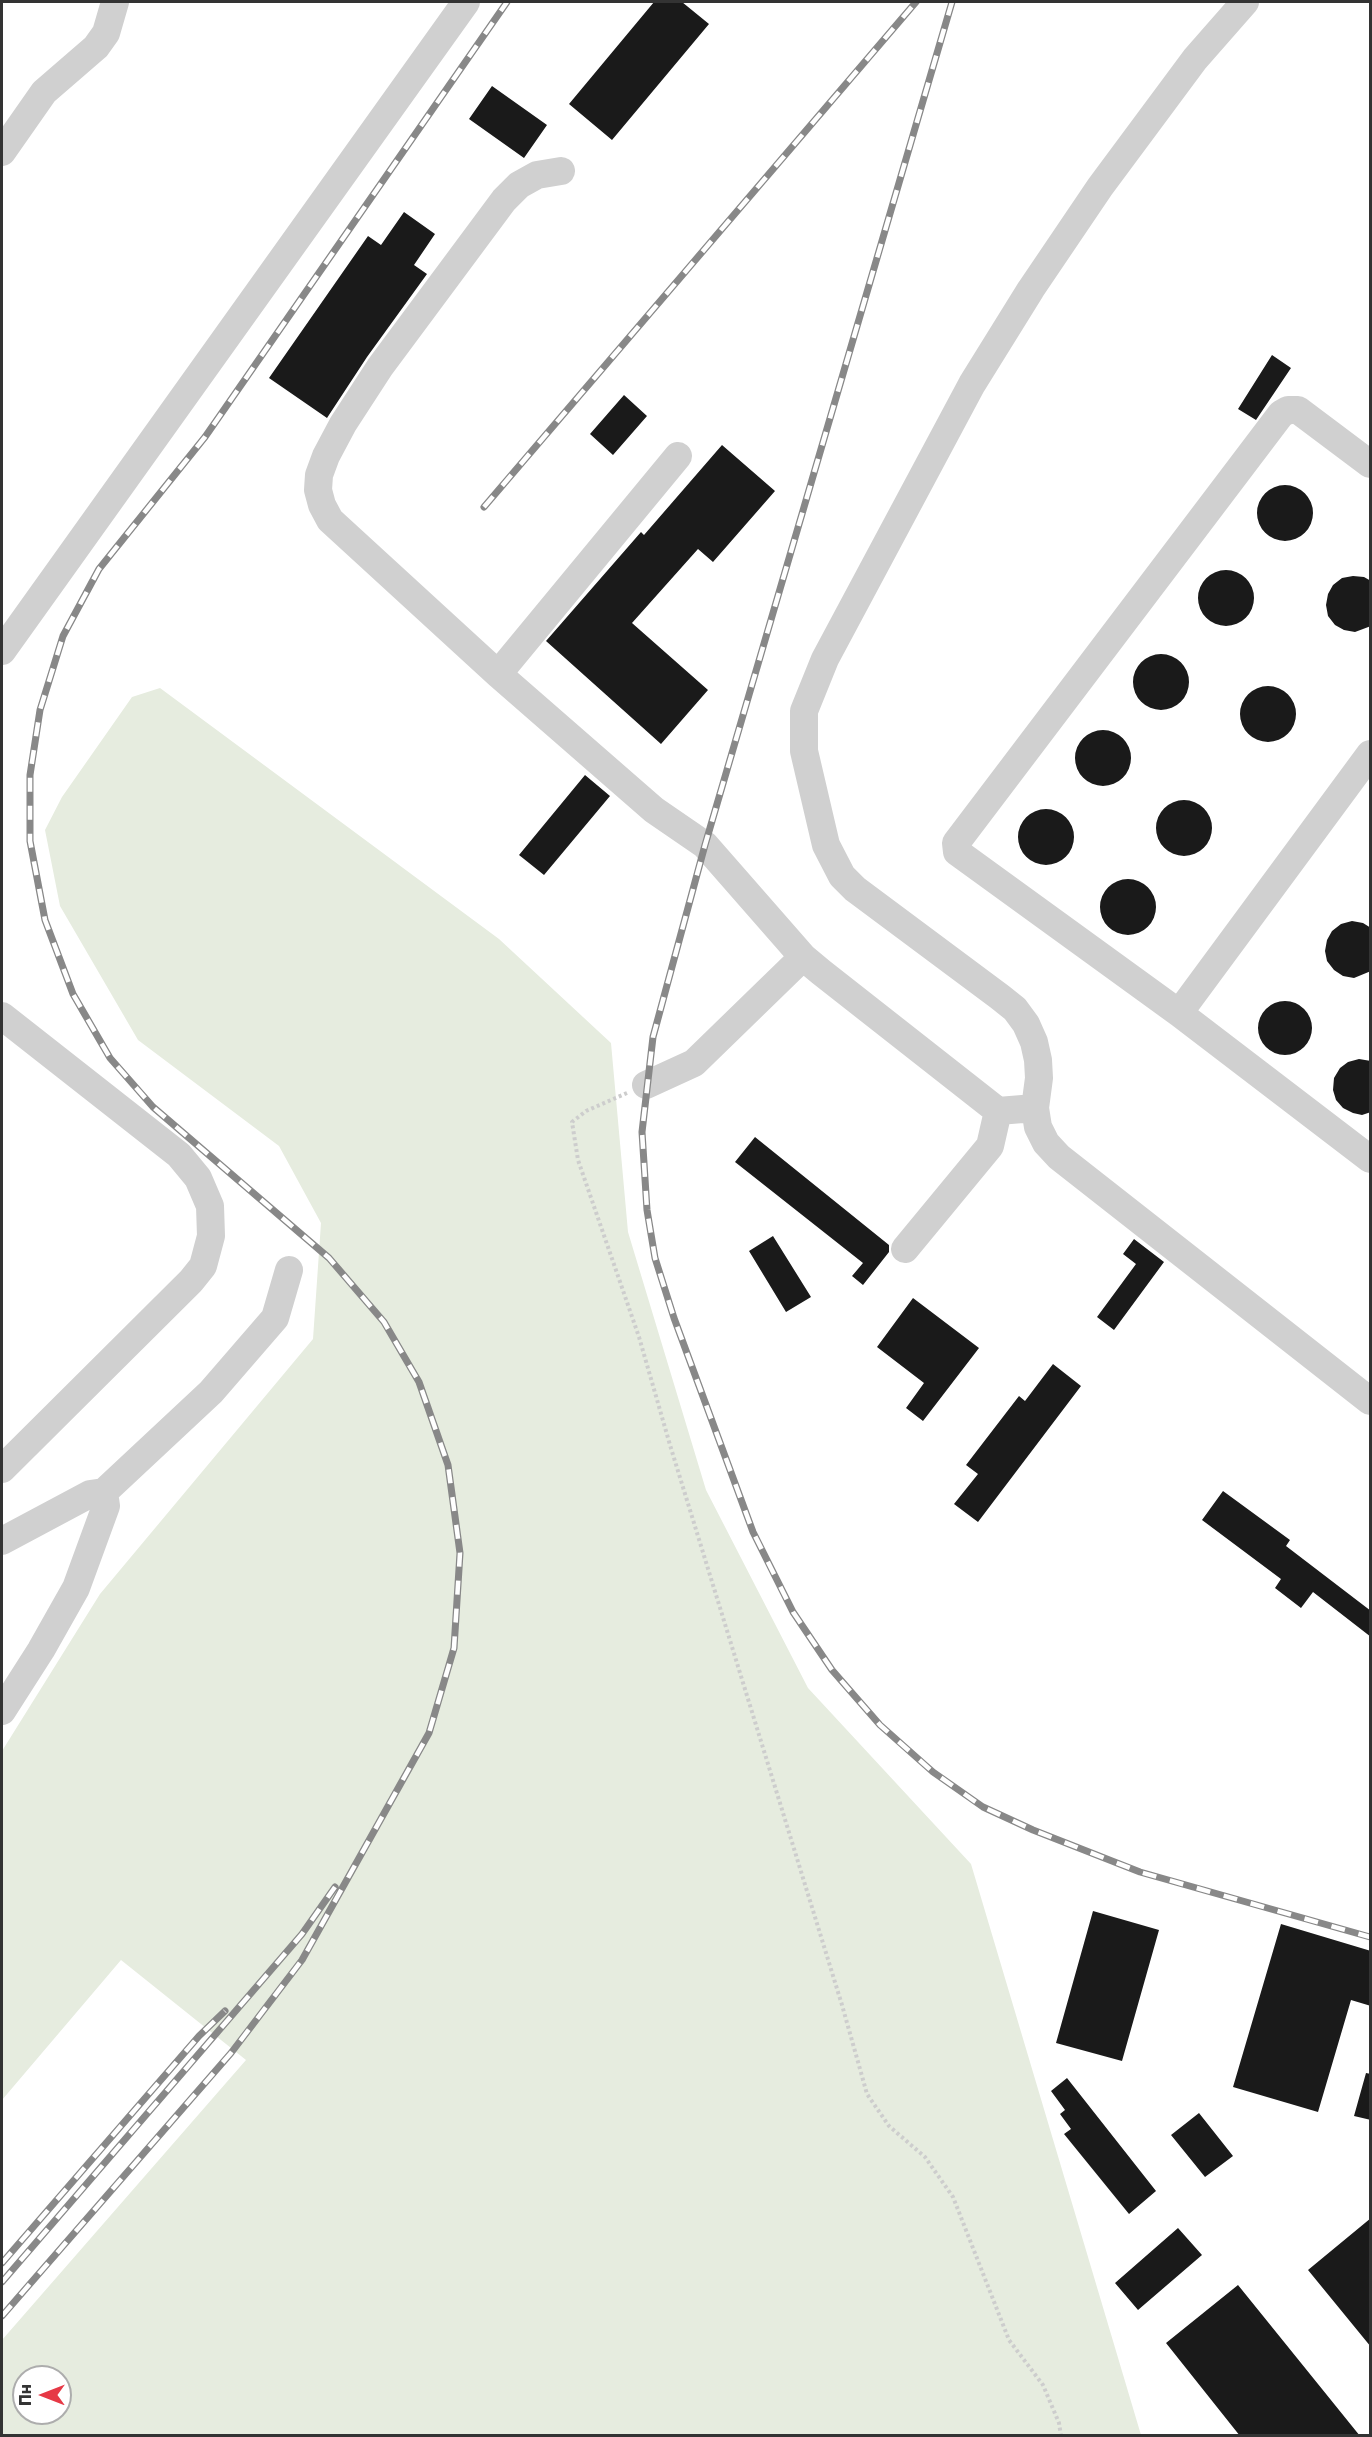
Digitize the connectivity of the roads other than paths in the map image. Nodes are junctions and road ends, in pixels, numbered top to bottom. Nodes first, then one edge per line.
1 (115, 2) edge
2 (466, 2) edge
3 (1245, 2) edge
4 (2, 152) edge
5 (561, 171) dead end
6 (678, 456) dead end
7 (1371, 464) edge
8 (2, 651) edge
9 (498, 674) junction
10 (1371, 754) edge
11 (803, 957) junction
12 (1179, 1013) junction
13 (2, 1016) edge
14 (646, 1085) road end
15 (1035, 1108) junction
16 (998, 1112) junction
17 (1371, 1159) edge
18 (905, 1249) dead end
19 (290, 1270) dead end
20 (1367, 1390) edge
21 (2, 1469) edge
22 (104, 1492) junction
23 (2, 1541) edge
24 (2, 1711) edge

1 - 4 street
2 - 8 street
3 - 15 street
5 - 9 street
6 - 9 street
7 - 12 street
9 - 11 street
10 - 12 street
11 - 14 street
11 - 16 street
12 - 17 street
13 - 21 street
15 - 16 street
15 - 20 street
16 - 18 street
19 - 22 street
22 - 23 street
22 - 24 street

